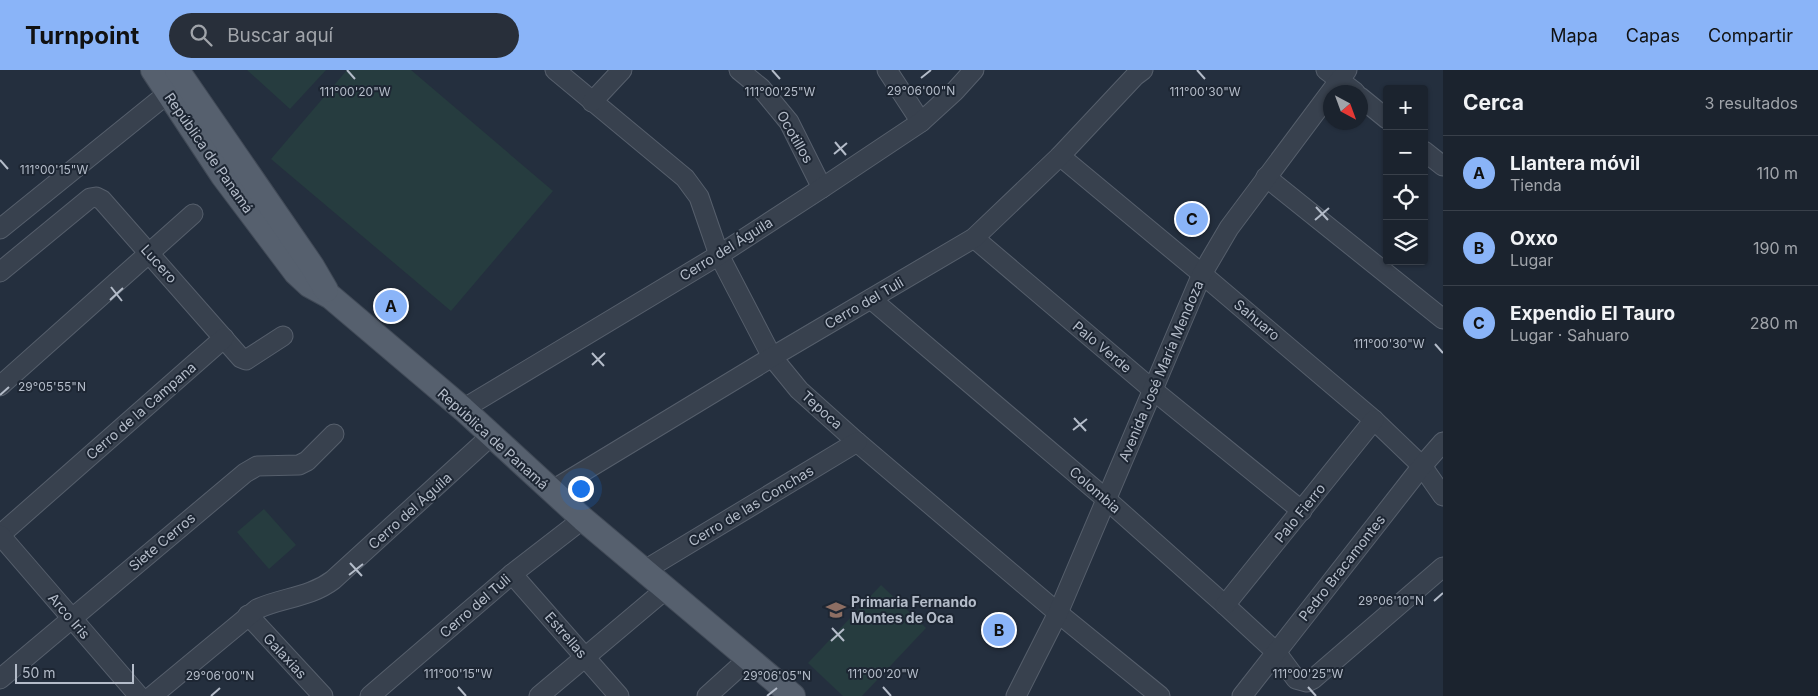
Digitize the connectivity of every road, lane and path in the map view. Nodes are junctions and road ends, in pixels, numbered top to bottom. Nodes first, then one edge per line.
1 (153, 70) edge
2 (165, 70) edge
3 (177, 70) edge
4 (555, 70) edge
5 (622, 70) edge
6 (739, 70) edge
7 (887, 70) edge
8 (974, 70) edge
9 (1143, 70) edge
10 (1337, 73) edge
11 (1348, 85) edge
12 (168, 94) junction
13 (592, 102) junction
14 (1368, 104) edge
15 (1383, 116) edge
16 (921, 122) junction
17 (1428, 154) edge
18 (1060, 156) junction
19 (1443, 166) edge
20 (1266, 177) junction
21 (822, 188) junction
22 (193, 214) dead end
23 (0, 229) edge
24 (974, 238) junction
25 (150, 253) junction
26 (719, 255) junction
27 (312, 266) junction
28 (0, 272) edge
29 (1202, 274) junction
30 (331, 297) junction
31 (870, 299) junction
32 (1443, 319) edge
33 (283, 336) dead end
34 (224, 338) junction
35 (772, 357) junction
36 (0, 386) edge
37 (1153, 390) junction
38 (463, 409) junction
39 (1374, 420) junction
40 (334, 434) dead end
41 (492, 436) junction
42 (857, 442) junction
43 (1443, 442) edge
44 (1422, 466) junction
45 (551, 490) junction
46 (1443, 496) edge
47 (1106, 499) junction
48 (1302, 511) junction
49 (583, 519) junction
50 (0, 535) edge
51 (1443, 566) edge
52 (645, 570) junction
53 (512, 574) junction
54 (666, 589) junction
55 (1225, 605) junction
56 (1058, 613) junction
57 (248, 615) junction
58 (72, 618) junction
59 (1276, 652) junction
60 (585, 657) junction
61 (748, 659) junction
62 (0, 679) edge
63 (139, 696) edge
64 (152, 696) edge
65 (322, 696) edge
66 (370, 696) edge
67 (539, 696) edge
68 (619, 696) edge
69 (707, 696) edge
70 (793, 696) edge
71 (1016, 696) edge
72 (1160, 696) edge
73 (1242, 696) edge

1 - 12 main road, República de Panamá
2 - 12 main road
3 - 27 main road, República de Panamá
4 - 13 street, Tepoca
5 - 13 street
6 - 21 street, Ocotillos
7 - 16 street
8 - 16 street, Cerro del Águila
9 - 18 street, Cerro del Tuli
10 - 11 street
10 - 20 street, Avenida José María Mendoza
12 - 23 street
12 - 27 main road
12 - 30 main road, República de Panamá
13 - 26 street, Tepoca
14 - 15 street
16 - 21 street, Cerro del Águila
17 - 19 street
18 - 24 street, Cerro del Tuli
18 - 29 street, Sahuaro
20 - 29 street, Avenida José María Mendoza
20 - 32 street
21 - 26 street, Cerro del Águila
22 - 25 street
24 - 31 street, Cerro del Tuli
24 - 37 street, Palo Verde
25 - 28 street, Lucero
25 - 34 street, Lucero
25 - 36 street
26 - 35 street, Tepoca
26 - 38 street, Cerro del Águila
27 - 30 main road, República de Panamá
29 - 37 street, Avenida José María Mendoza
29 - 39 street, Sahuaro
30 - 38 main road, República de Panamá
31 - 35 street, Cerro del Tuli
31 - 47 street, Colombia
33 - 34 street
34 - 50 street, Cerro de la Campana
35 - 42 street, Tepoca
35 - 45 street, Cerro del Tuli
37 - 47 street, Avenida José María Mendoza
37 - 48 street, Palo Verde
38 - 41 main road, República de Panamá
39 - 44 street, Sahuaro
39 - 48 street, Palo Fierro
40 - 58 street, Siete Cerros
41 - 45 main road, República de Panamá
41 - 57 street, Cerro del Águila
42 - 52 street, Cerro de las Conchas
42 - 56 street, Tepoca
43 - 44 street, Pedro Bracamontes
44 - 46 street, Sahuaro
44 - 59 street, Pedro Bracamontes
45 - 49 main road, República de Panamá
47 - 55 street, Colombia
47 - 56 street, Avenida José María Mendoza
48 - 55 street, Palo Fierro
49 - 52 main road, República de Panamá
49 - 53 street, Cerro del Tuli
50 - 58 street, Arco Iris
51 - 59 street, Colombia
52 - 54 main road, República de Panamá
53 - 60 street, Estrellas
53 - 66 street, Cerro del Tuli
54 - 60 street
54 - 61 main road, República de Panamá
55 - 59 street, Colombia
56 - 71 street, Avenida José María Mendoza
56 - 72 street, Tepoca
57 - 64 street, Cerro del Águila
57 - 65 street, Galaxias
58 - 62 street, Siete Cerros
58 - 63 street, Arco Iris
59 - 73 street, Pedro Bracamontes
60 - 67 street
60 - 68 street, Estrellas
61 - 69 street
61 - 70 main road, República de Panamá

